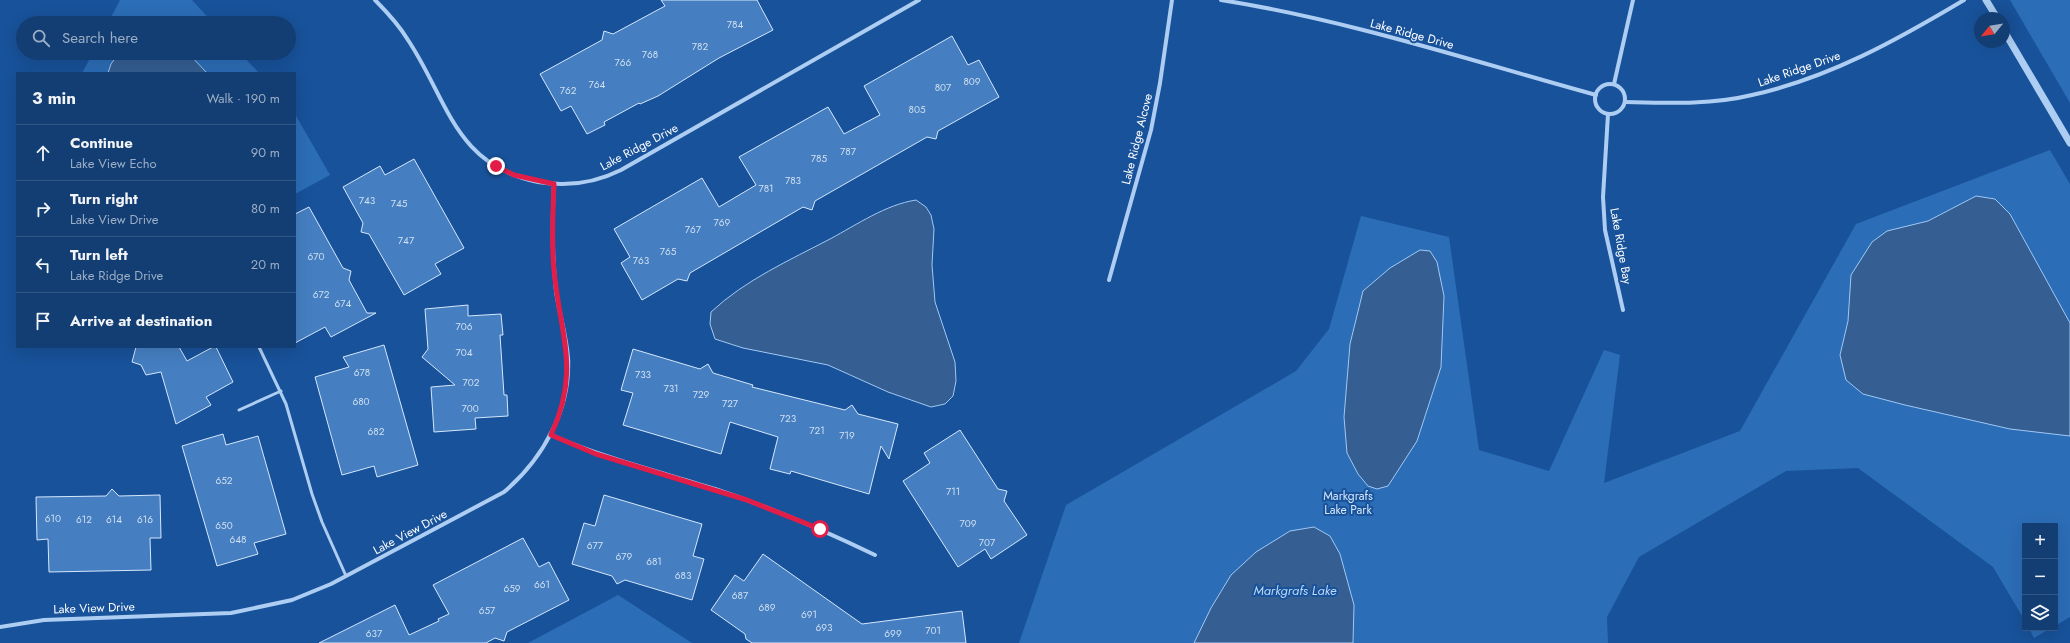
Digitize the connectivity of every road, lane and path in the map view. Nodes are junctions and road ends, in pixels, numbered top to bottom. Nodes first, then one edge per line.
1 (375, 0) edge
2 (919, 0) edge
3 (1172, 0) edge
4 (1221, 0) edge
5 (1633, 0) edge
6 (1964, 0) edge
7 (1986, 0) edge
8 (1993, 12) edge
9 (2010, 41) edge
10 (1614, 84) junction
11 (1596, 95) junction
12 (1625, 102) junction
13 (1608, 114) junction
14 (2070, 143) edge
15 (554, 184) junction
16 (1110, 280) dead end
17 (1623, 310) dead end
18 (259, 348) edge
19 (281, 392) junction
20 (239, 410) dead end
21 (551, 435) junction
22 (875, 555) dead end
23 (346, 576) junction
24 (0, 627) edge

1 - 15 street, Lake Ridge Drive
2 - 15 street, Lake Ridge Drive
3 - 16 street, Lake Ridge Alcove
4 - 11 street, Lake Ridge Drive
5 - 10 street
6 - 12 street, Lake Ridge Drive
7 - 8 street
9 - 14 street
10 - 11 street
10 - 12 street
11 - 13 street
12 - 13 street
13 - 17 street, Lake Ridge Bay
15 - 21 street, Lake View Drive
18 - 19 lane
19 - 20 lane
19 - 23 lane
21 - 22 street
21 - 23 street, Lake View Drive
23 - 24 street, Lake View Drive

